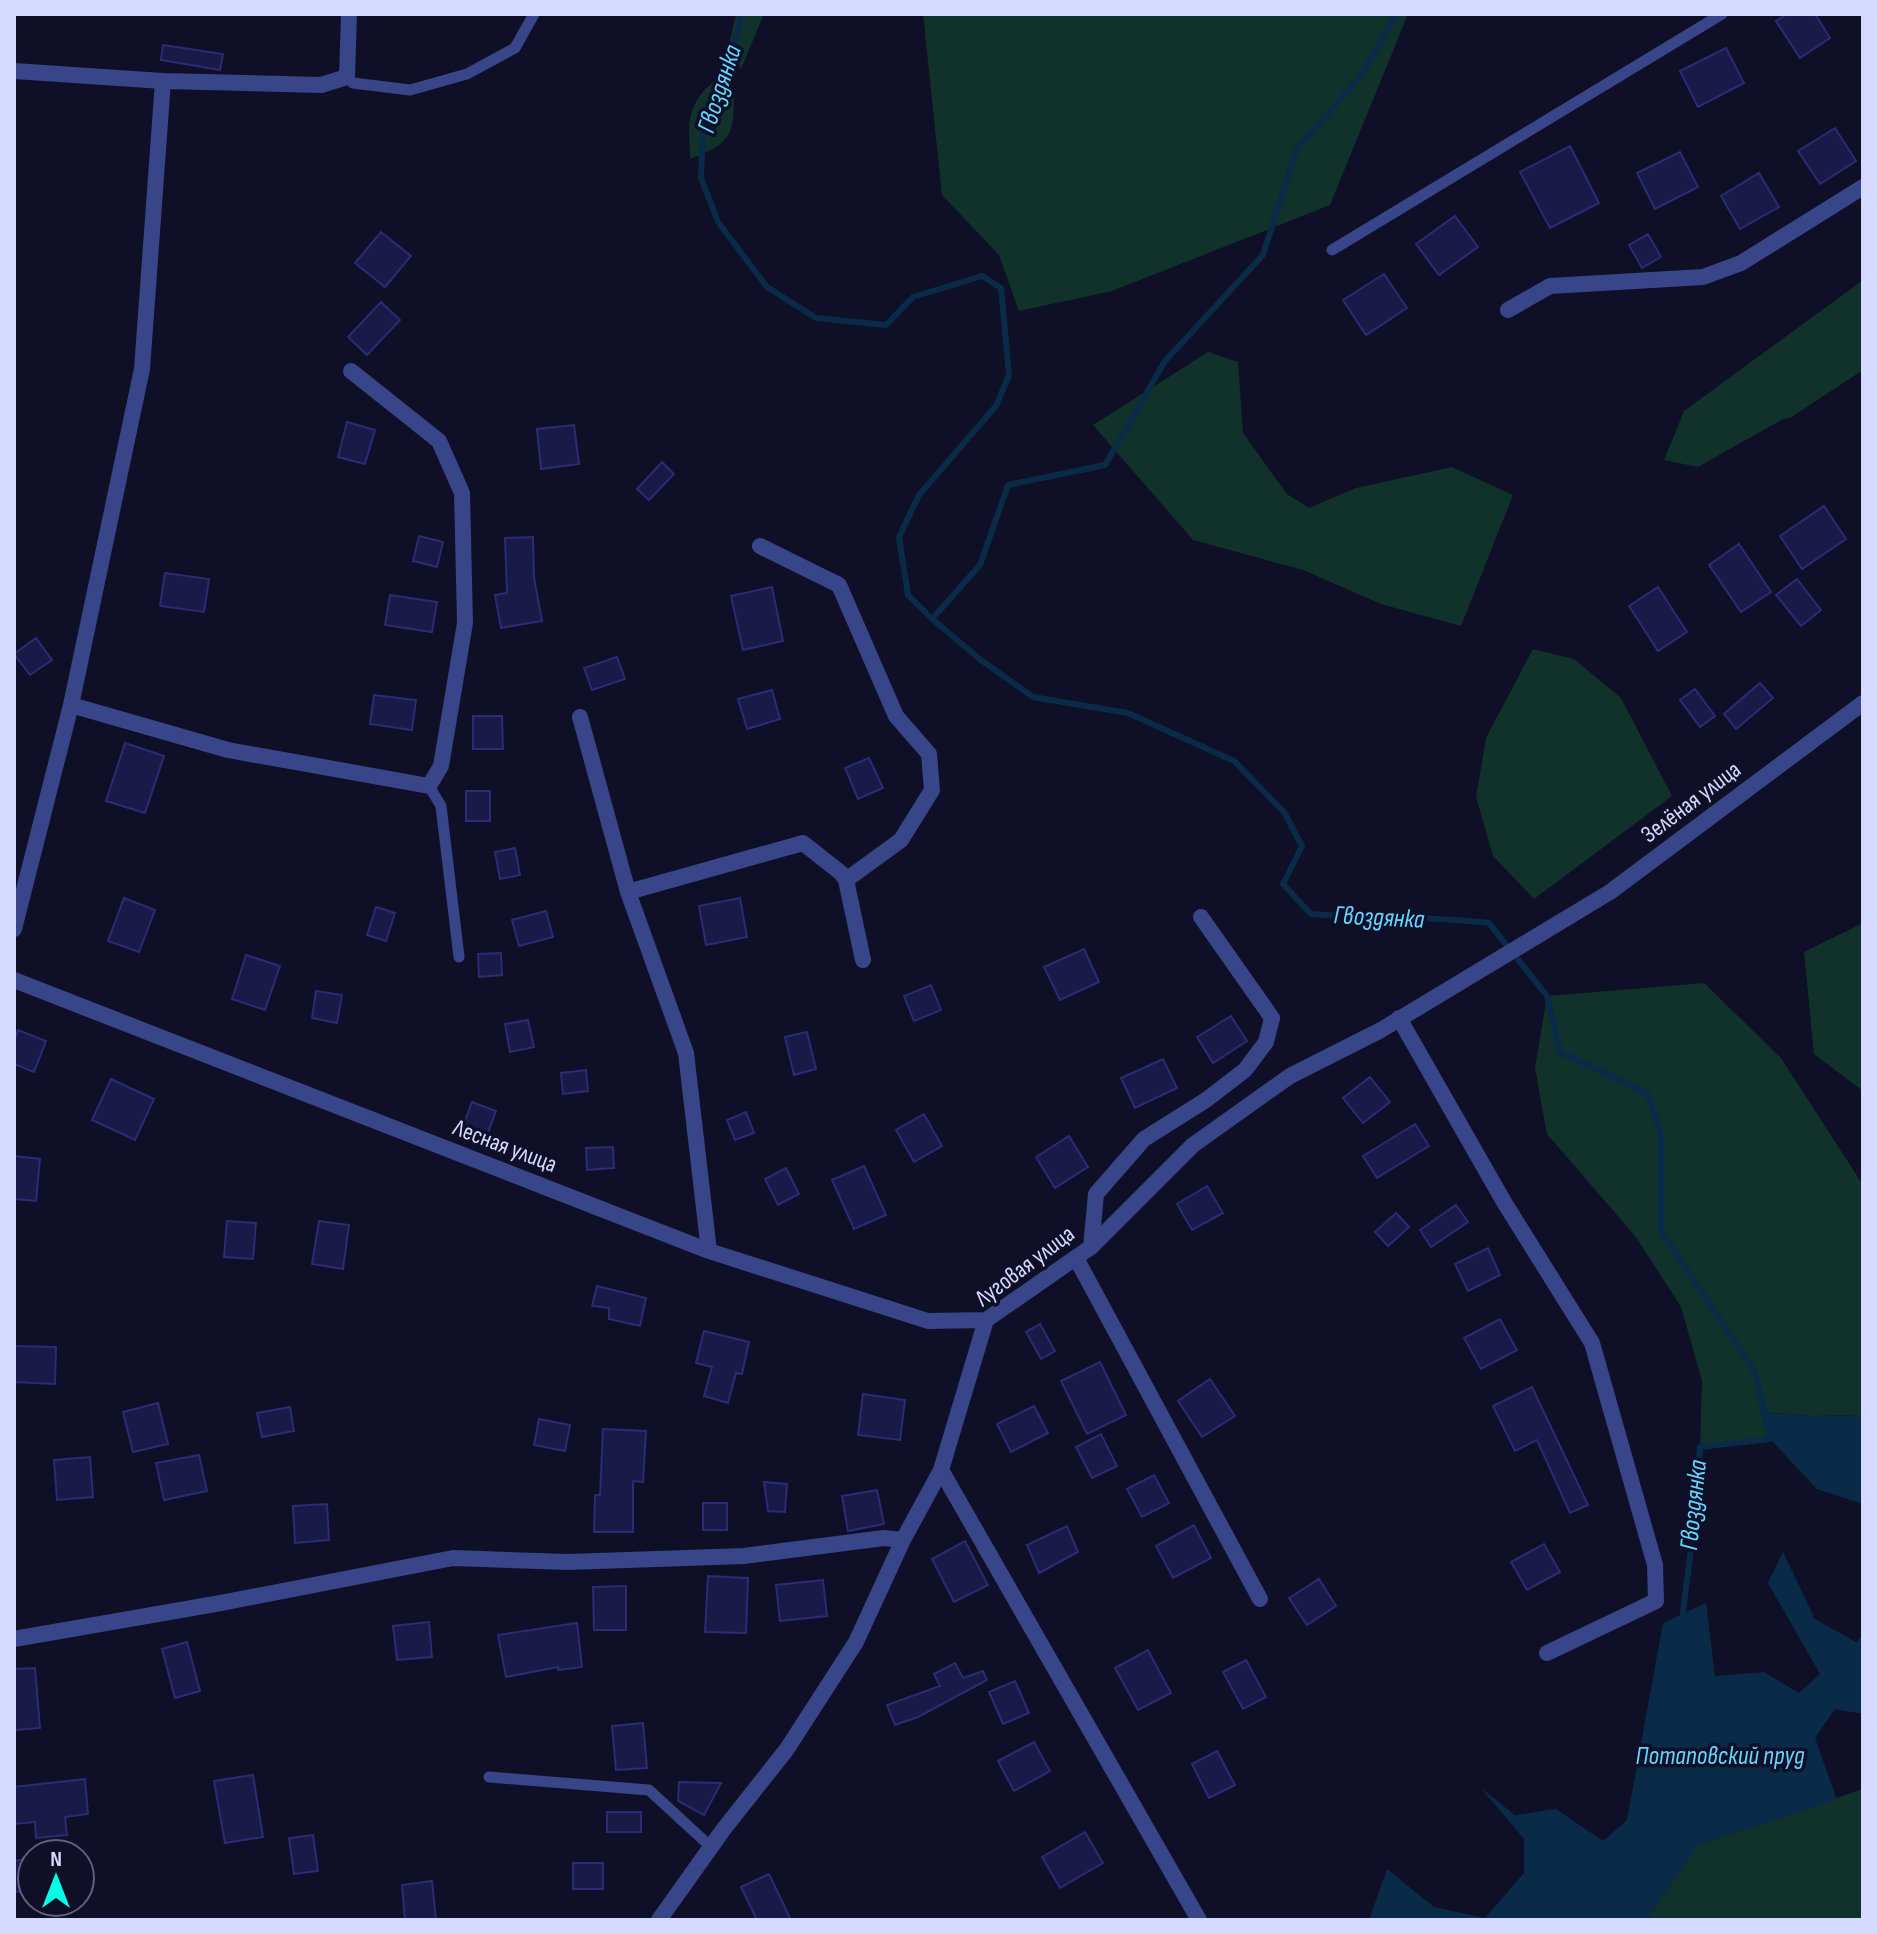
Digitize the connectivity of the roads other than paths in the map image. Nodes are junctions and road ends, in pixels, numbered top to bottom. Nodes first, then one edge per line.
1 (349, 14) edge
2 (534, 14) edge
3 (1722, 14) edge
4 (14, 71) edge
5 (347, 77) junction
6 (163, 81) junction
7 (1863, 187) edge
8 (1332, 250) dead end
9 (1508, 310) dead end
10 (351, 371) dead end
11 (760, 546) dead end
12 (1863, 703) edge
13 (71, 705) junction
14 (580, 717) dead end
15 (429, 786) junction
16 (846, 880) junction
17 (628, 892) junction
18 (1201, 917) dead end
19 (14, 929) edge
20 (459, 957) dead end
21 (863, 960) dead end
22 (1480, 971) joint
23 (14, 980) edge
24 (1399, 1018) junction
25 (1091, 1247) junction
26 (709, 1251) junction
27 (1076, 1258) junction
28 (986, 1320) junction
29 (941, 1470) junction
30 (903, 1540) junction
31 (1260, 1599) dead end
32 (14, 1639) edge
33 (1547, 1653) dead end
34 (489, 1777) dead end
35 (711, 1847) junction
36 (659, 1920) edge
37 (1199, 1920) edge

1 - 5 street
2 - 5 lane
3 - 8 lane
4 - 6 street
5 - 6 street
6 - 13 street
7 - 9 street
10 - 15 street
11 - 16 street
12 - 22 street, Зелёная улица
13 - 15 street
13 - 19 street
14 - 17 street
15 - 20 lane
16 - 17 street
16 - 21 street
17 - 26 street
18 - 25 street
22 - 24 street, Луговая улица
23 - 26 street, Лесная улица
24 - 25 street, Луговая улица
24 - 33 street
25 - 27 street, Луговая улица
26 - 28 street, Лесная улица
27 - 28 street, Луговая улица
27 - 31 street
28 - 29 street, Луговая улица
29 - 30 street, Луговая улица
29 - 37 street
30 - 32 street
30 - 35 street, Луговая улица
34 - 35 lane
35 - 36 street, Луговая улица

